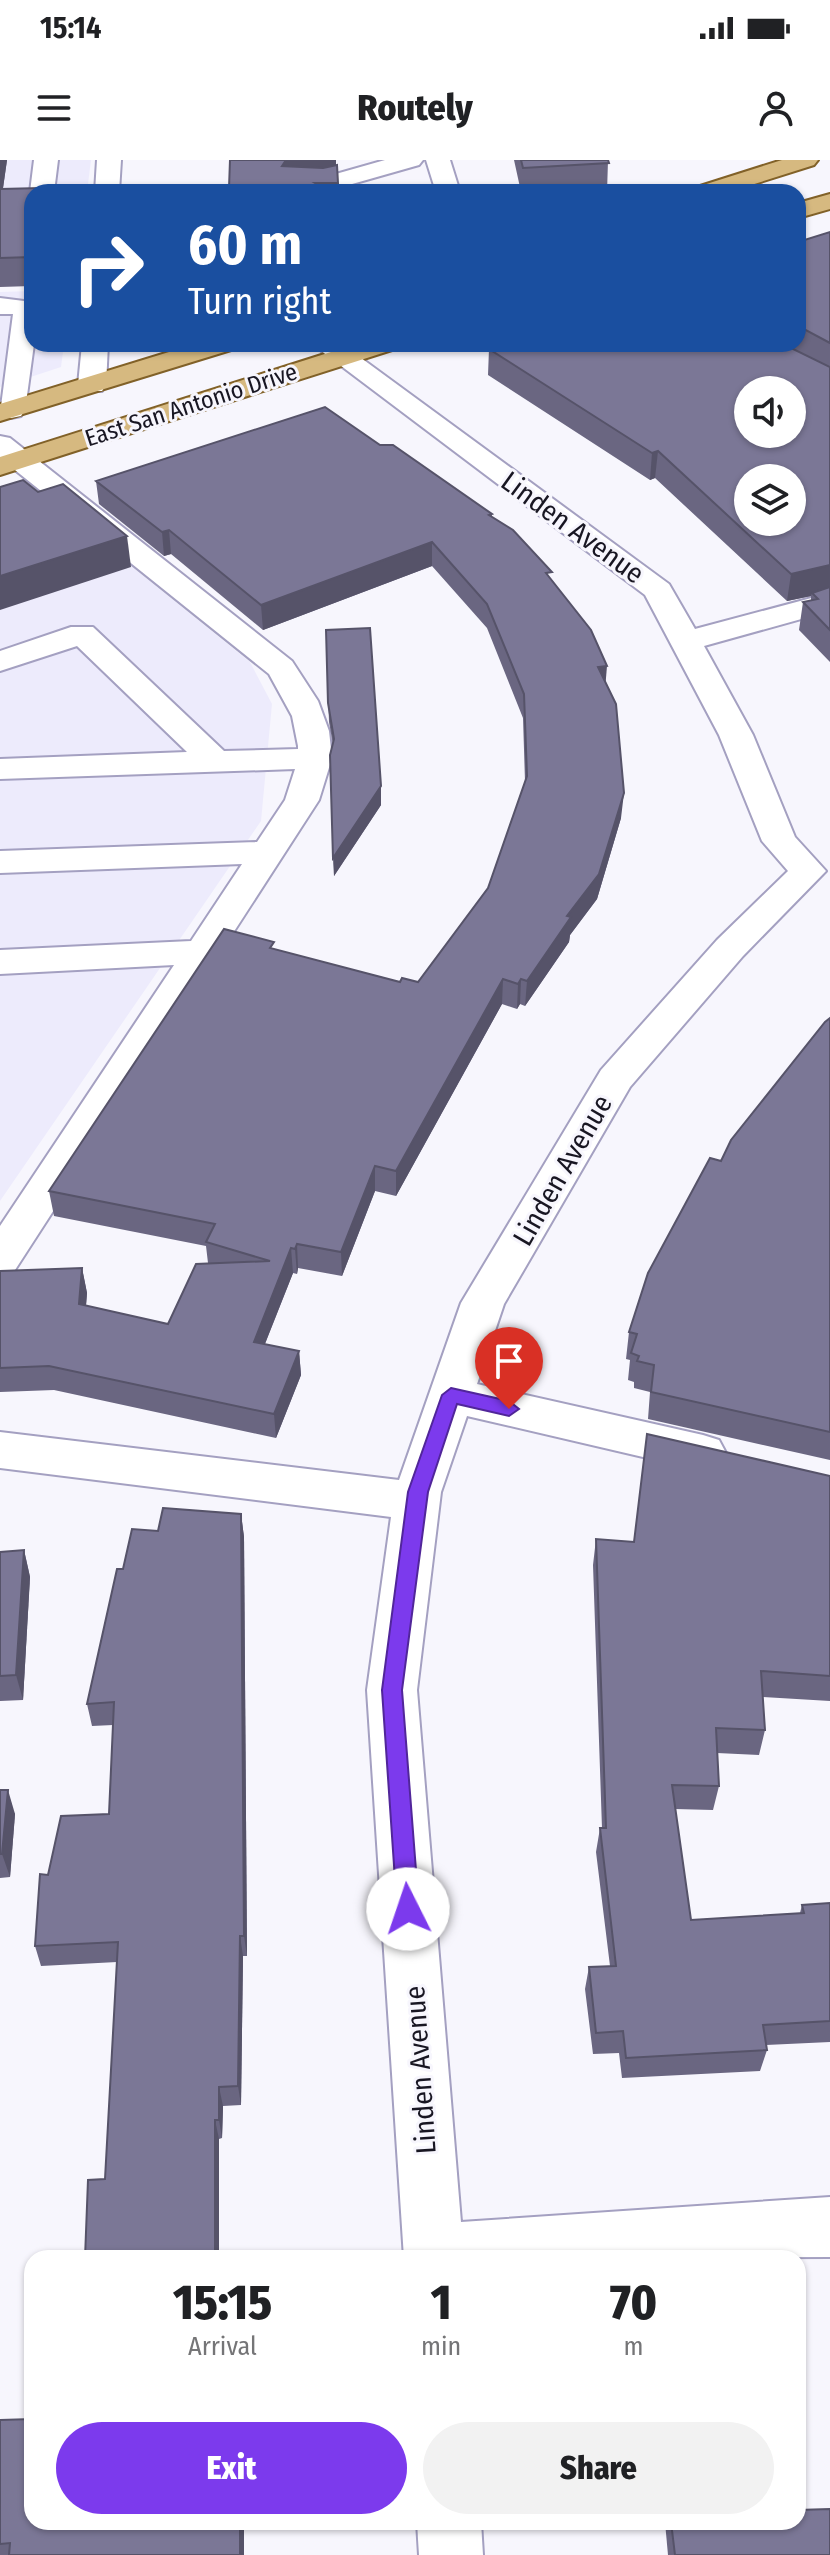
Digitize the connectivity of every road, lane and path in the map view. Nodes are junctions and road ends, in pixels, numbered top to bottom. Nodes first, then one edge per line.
1 (46, 160) edge
2 (109, 160) edge
3 (411, 160) edge
4 (438, 160) edge
5 (806, 160) edge
6 (37, 184) edge
7 (108, 184) edge
8 (326, 184) edge
9 (446, 184) edge
10 (730, 184) edge
11 (830, 201) edge
12 (806, 208) edge
13 (0, 306) edge
14 (24, 308) edge
15 (24, 318) edge
16 (94, 352) edge
17 (197, 352) edge
18 (328, 352) edge
19 (337, 352) edge
20 (8, 370) edge
21 (92, 385) junction
22 (6, 412) edge
23 (7, 456) edge
24 (830, 602) edge
25 (685, 641) junction
26 (0, 661) edge
27 (315, 758) junction
28 (215, 761) junction
29 (0, 769) edge
30 (268, 852) junction
31 (0, 862) edge
32 (819, 866) edge
33 (201, 952) junction
34 (0, 962) edge
35 (0, 1259) edge
36 (451, 1395) junction
37 (0, 1450) edge
38 (739, 1461) edge
39 (417, 1501) junction
40 (830, 2227) edge
41 (434, 2250) edge
42 (516, 2250) edge
43 (449, 2530) edge
44 (451, 2555) edge

1 - 6 street
2 - 7 street
3 - 8 street
4 - 9 street
5 - 10 main road
11 - 12 main road
13 - 14 street
15 - 20 street
16 - 21 street
17 - 21 main road, East San Antonio Drive
18 - 23 main road, East San Antonio Drive
19 - 25 street, Linden Avenue
20 - 22 street
21 - 22 main road, East San Antonio Drive
23 - 27 street
24 - 25 street
25 - 32 street, Linden Avenue
26 - 28 street
27 - 28 street
27 - 30 street
28 - 29 street
30 - 31 street
30 - 33 street
32 - 36 street, Linden Avenue
33 - 34 street
33 - 35 street
36 - 38 street
36 - 39 street, Linden Avenue
37 - 39 street
39 - 41 street, Linden Avenue
40 - 42 street
43 - 44 street

